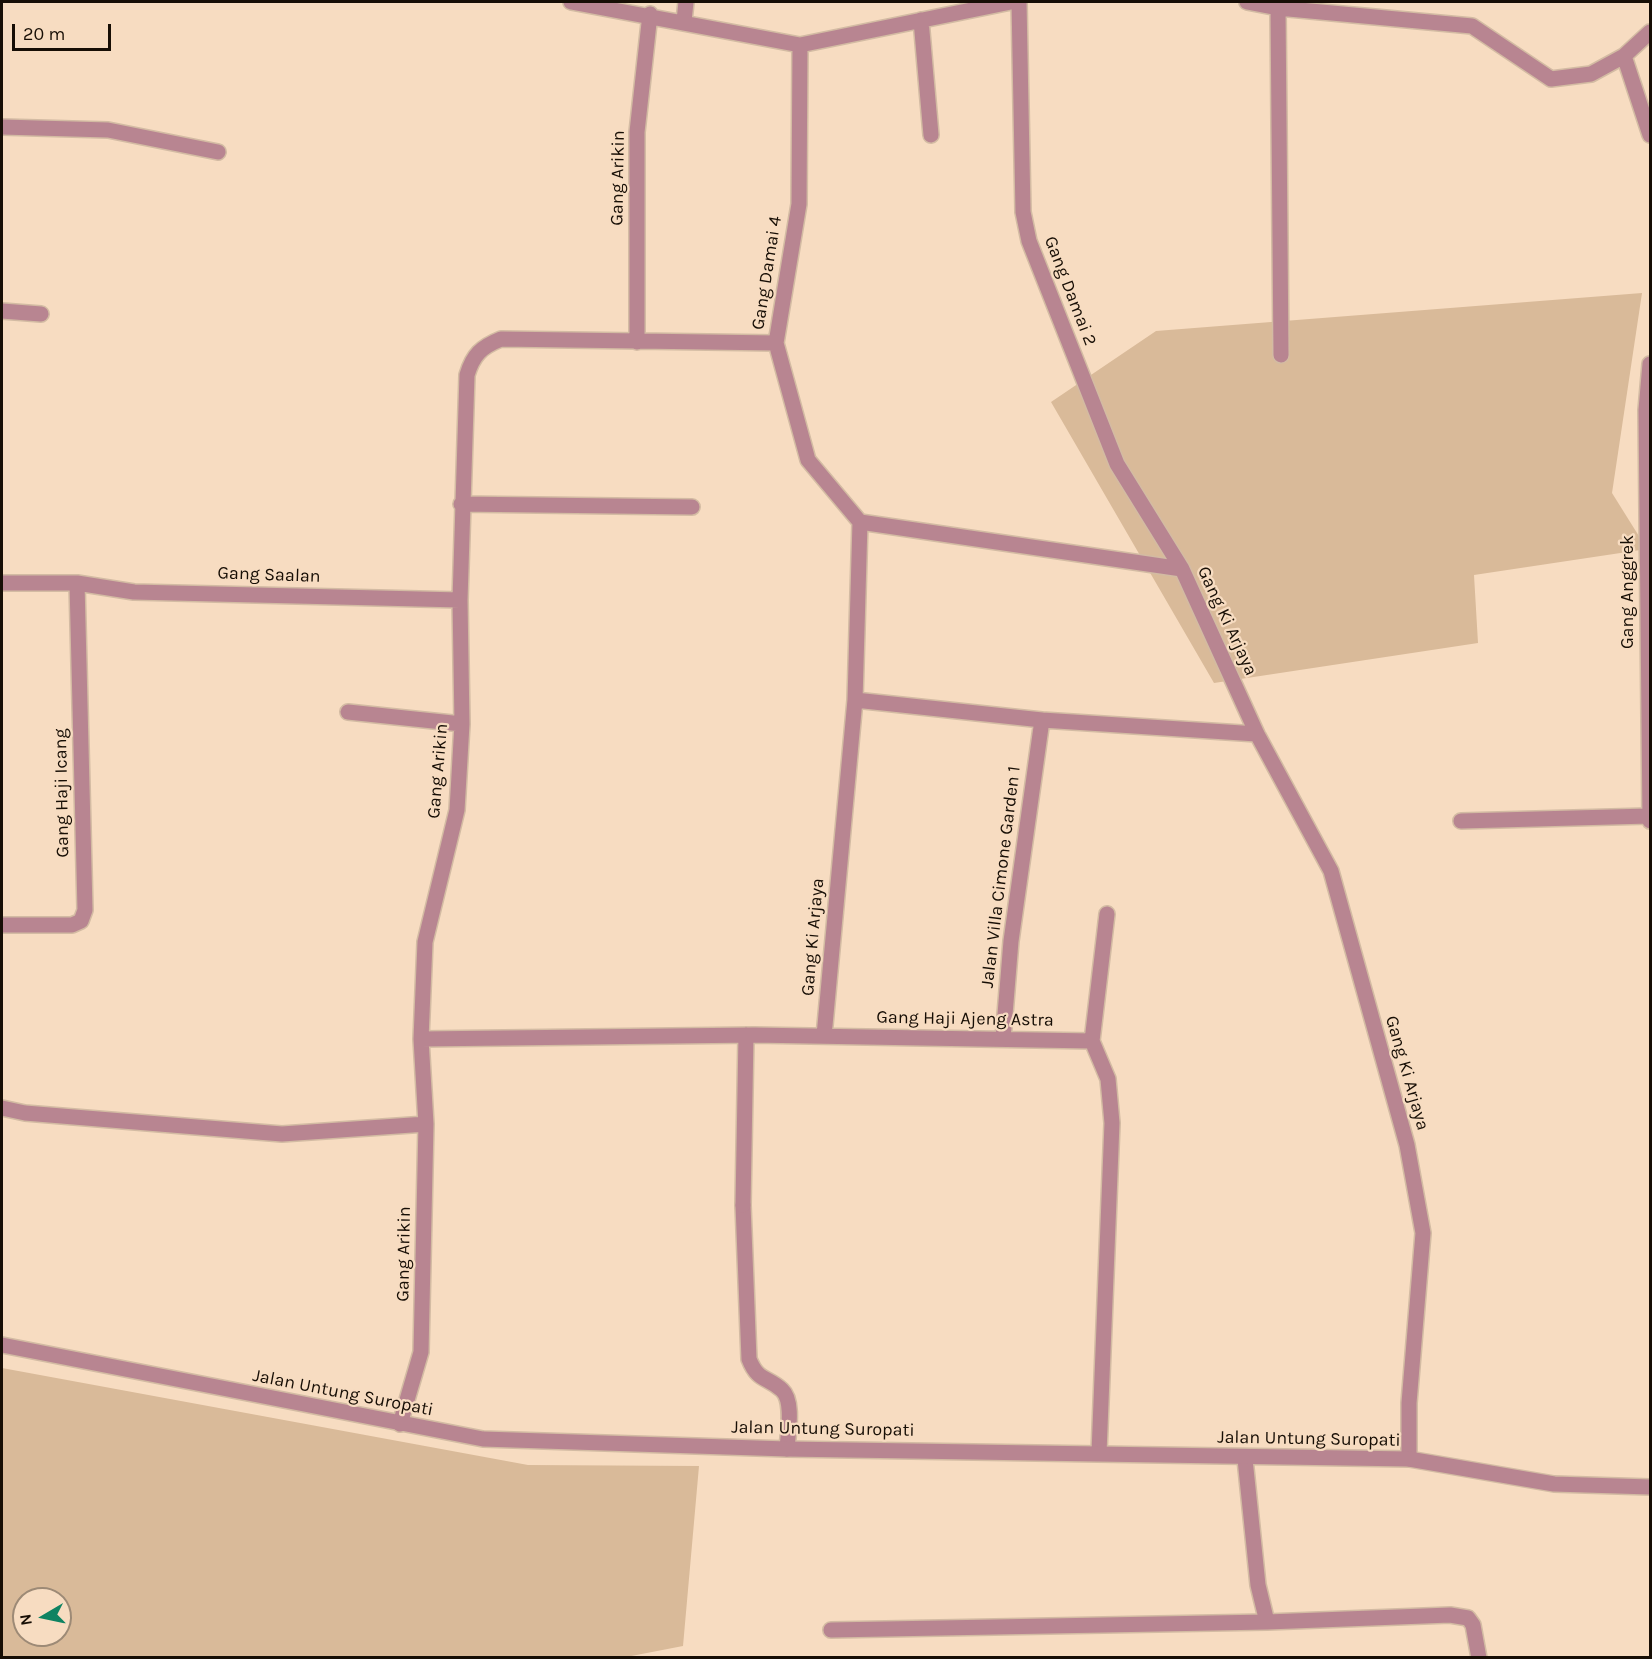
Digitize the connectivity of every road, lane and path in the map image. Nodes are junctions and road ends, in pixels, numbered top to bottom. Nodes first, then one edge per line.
1 (571, 2) edge
2 (686, 2) edge
3 (1011, 2) edge
4 (1019, 2) edge
5 (1247, 2) edge
6 (1278, 8) junction
7 (650, 14) junction
8 (921, 20) junction
9 (684, 21) junction
10 (1650, 32) edge
11 (800, 45) junction
12 (1624, 56) junction
13 (2, 127) edge
14 (931, 135) dead end
15 (1650, 135) edge
16 (218, 152) dead end
17 (2, 311) edge
18 (41, 314) dead end
19 (637, 342) junction
20 (776, 343) junction
21 (1281, 356) dead end
22 (1650, 364) edge
23 (462, 504) junction
24 (692, 507) dead end
25 (860, 522) junction
26 (1182, 569) junction
27 (2, 583) edge
28 (77, 583) junction
29 (460, 600) junction
30 (855, 700) junction
31 (348, 712) dead end
32 (1042, 720) junction
33 (462, 724) junction
34 (1257, 734) junction
35 (1650, 818) edge
36 (1461, 821) dead end
37 (1107, 914) dead end
38 (2, 925) edge
39 (746, 1035) junction
40 (824, 1036) junction
41 (421, 1039) junction
42 (1003, 1039) junction
43 (1092, 1041) junction
44 (2, 1108) edge
45 (426, 1124) junction
46 (2, 1345) edge
47 (400, 1425) junction
48 (787, 1449) junction
49 (1099, 1453) junction
50 (1245, 1459) junction
51 (1409, 1459) junction
52 (1650, 1487) edge
53 (1267, 1622) junction
54 (831, 1630) dead end
55 (1479, 1658) edge

1 - 7 street
2 - 9 street
3 - 8 street
4 - 26 street, Gang Damai 2
5 - 6 street
6 - 12 street
6 - 21 street
7 - 9 street
7 - 19 street, Gang Arikin
8 - 11 street
8 - 14 street
9 - 11 street
10 - 12 street
11 - 20 street, Gang Damai 4
12 - 15 street
13 - 16 street
17 - 18 street
19 - 20 street, Gang Arikin
19 - 23 street, Gang Arikin
20 - 25 street, Gang Damai 4
22 - 35 street, Gang Anggrek
23 - 24 street
23 - 29 street, Gang Arikin
25 - 26 street, Gang Ki Arjaya
25 - 30 street, Gang Ki Arjaya
26 - 34 street, Gang Ki Arjaya
27 - 28 street, Gang Saalan
28 - 29 street, Gang Saalan
28 - 38 street, Gang Haji Icang
29 - 33 street, Gang Arikin
30 - 32 street
30 - 40 street, Gang Ki Arjaya
31 - 33 street
32 - 34 street
32 - 42 street, Jalan Villa Cimone Garden 1
33 - 41 street, Gang Arikin
34 - 51 street, Gang Ki Arjaya
35 - 36 street
37 - 43 street
39 - 40 street, Gang Haji Ajeng Astra
39 - 41 street, Gang Haji Ajeng Astra
39 - 48 street
40 - 42 street, Gang Haji Ajeng Astra
41 - 45 street, Gang Arikin
42 - 43 street, Gang Haji Ajeng Astra
43 - 49 street
44 - 45 street
45 - 47 street, Gang Arikin
46 - 47 street, Jalan Untung Suropati
47 - 48 street, Jalan Untung Suropati
48 - 49 street, Jalan Untung Suropati
49 - 50 street, Jalan Untung Suropati
50 - 51 street, Jalan Untung Suropati
50 - 53 street
51 - 52 street, Jalan Untung Suropati
53 - 54 street
53 - 55 street

